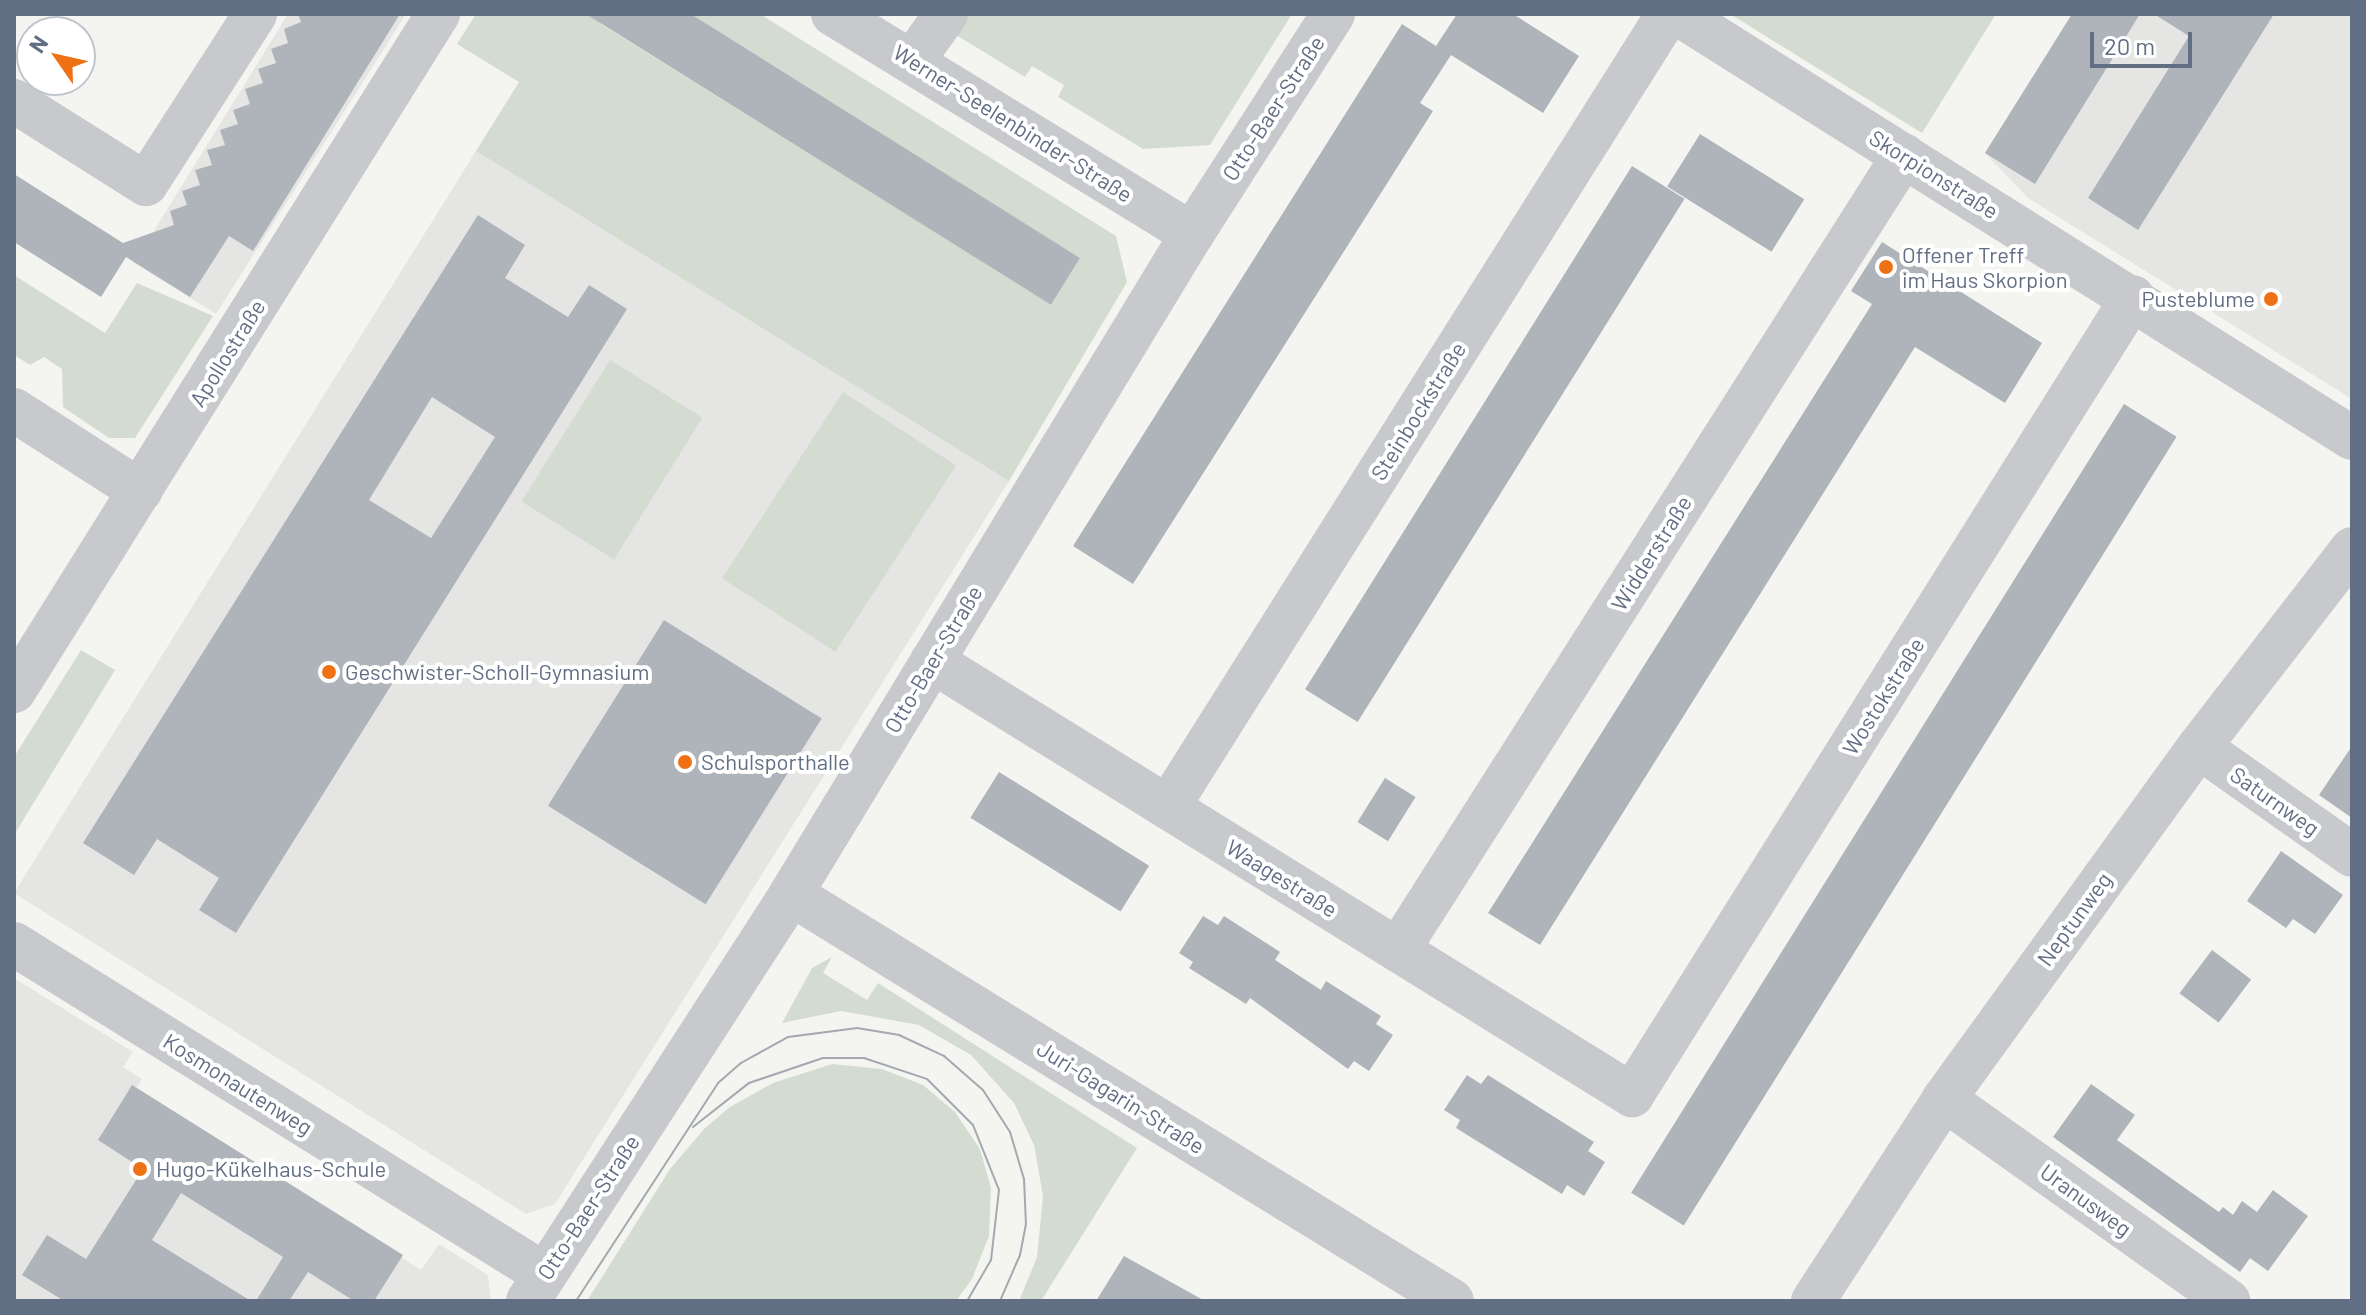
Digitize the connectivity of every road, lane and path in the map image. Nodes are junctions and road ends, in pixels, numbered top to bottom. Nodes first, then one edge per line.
1 (255, 14) edge
2 (438, 14) edge
3 (833, 14) edge
4 (946, 14) edge
5 (1333, 14) edge
6 (1668, 14) edge
7 (1678, 14) edge
8 (914, 59) junction
9 (14, 101) edge
10 (1904, 155) junction
11 (1192, 234) junction
12 (2133, 297) junction
13 (14, 410) edge
14 (2352, 438) edge
15 (140, 491) junction
16 (2352, 549) edge
17 (932, 661) junction
18 (14, 691) edge
19 (2199, 747) junction
20 (1168, 807) junction
21 (2352, 855) edge
22 (791, 894) junction
23 (14, 944) edge
24 (1398, 950) junction
25 (1632, 1095) joint
26 (1944, 1099) junction
27 (536, 1287) edge
28 (1452, 1301) edge
29 (1813, 1301) edge
30 (2228, 1301) edge

1 - 9 street
2 - 15 street, Apollostraße
3 - 8 street, Werner-Seelenbinder-Straße
4 - 8 street
5 - 11 street, Otto-Baer-Straße
6 - 20 street, Steinbockstraße
7 - 10 street, Skorpionstraße
8 - 11 street, Werner-Seelenbinder-Straße
10 - 12 street, Skorpionstraße
10 - 24 street, Widderstraße
11 - 17 street, Otto-Baer-Straße
12 - 14 street, Skorpionstraße
12 - 25 street, Wostokstraße
13 - 15 street
15 - 18 street, Apollostraße
16 - 19 street, Neptunweg
17 - 20 street, Waagestraße
17 - 22 street, Otto-Baer-Straße
19 - 21 street, Saturnweg
19 - 26 street, Neptunweg
20 - 24 street, Waagestraße
22 - 27 street, Otto-Baer-Straße
22 - 28 street, Juri-Gagarin-Straße
23 - 27 street, Kosmonautenweg
24 - 25 street, Waagestraße
26 - 29 street, Neptunweg
26 - 30 street, Uranusweg

